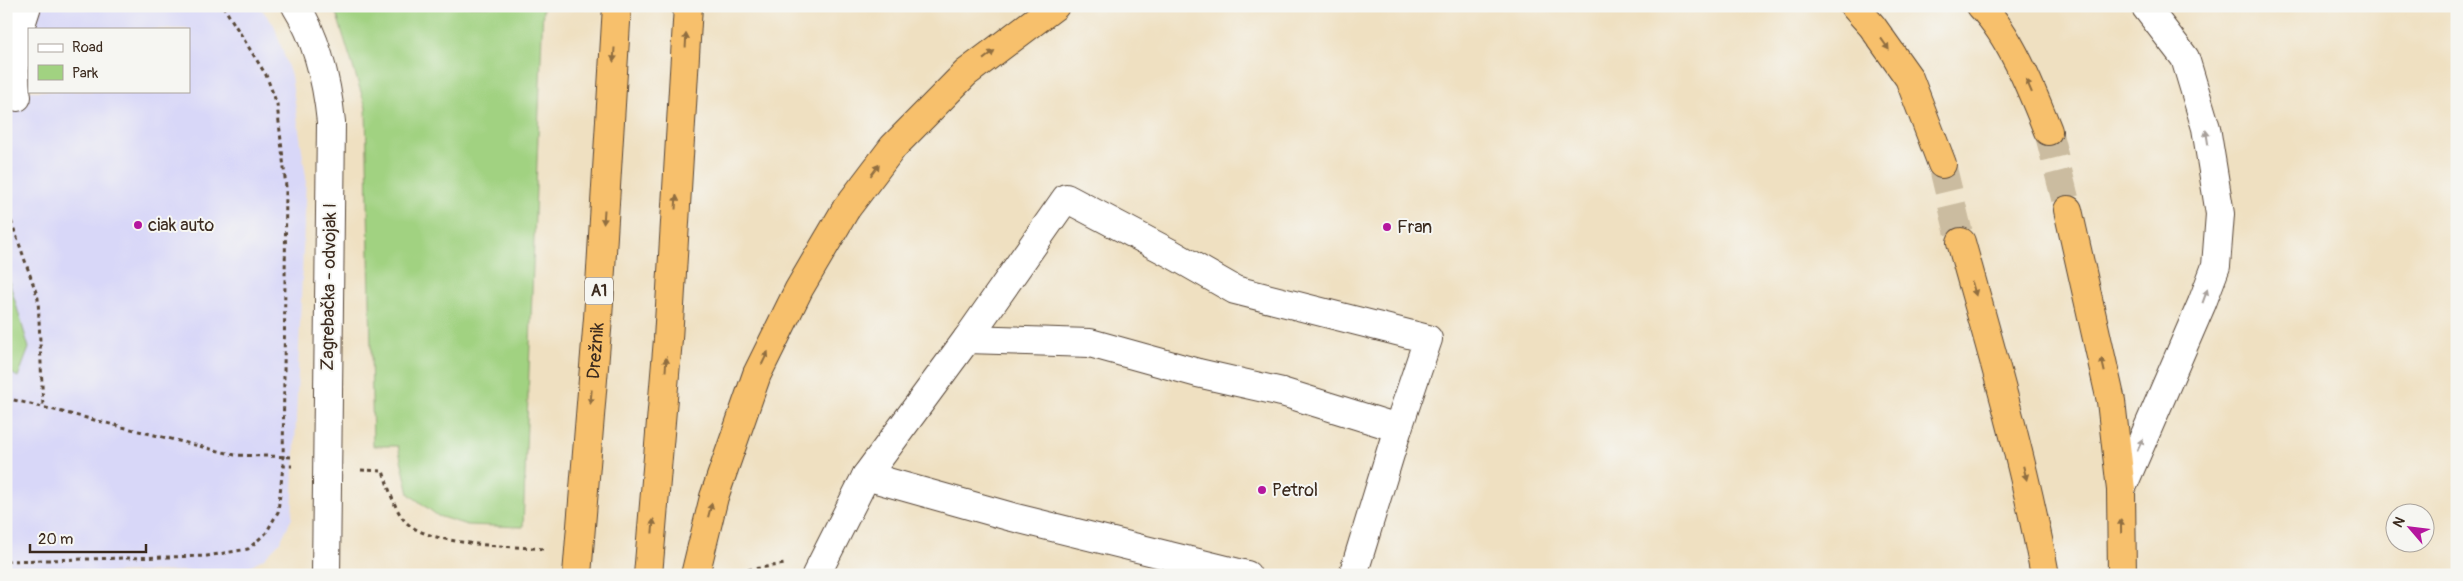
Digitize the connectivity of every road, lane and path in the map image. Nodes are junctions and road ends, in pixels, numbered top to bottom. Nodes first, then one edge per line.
1 (27, 6) edge
2 (222, 6) edge
3 (296, 6) edge
4 (617, 6) edge
5 (688, 6) edge
6 (1056, 6) edge
7 (1854, 6) edge
8 (1981, 6) edge
9 (2144, 6) edge
10 (18, 97) dead end
11 (2048, 131) tunnel mouth
12 (1942, 164) tunnel mouth
13 (6, 206) edge
14 (2068, 210) tunnel mouth
15 (1961, 242) tunnel mouth
16 (967, 339) junction
17 (6, 398) edge
18 (43, 407) junction
19 (1398, 428) junction
20 (283, 456) junction
21 (328, 459) junction
22 (283, 466) junction
23 (297, 467) dead end
24 (866, 476) junction
25 (2121, 490) junction
26 (6, 561) edge
27 (326, 575) edge
28 (577, 575) edge
29 (648, 575) edge
30 (694, 575) edge
31 (816, 575) edge
32 (1247, 575) edge
33 (1353, 575) edge
34 (2045, 575) edge
35 (2122, 575) edge

1 - 10 street
2 - 20 path
3 - 21 street, Zagrebačka - odvojak I
4 -> 28 highway, Drežnik / A1, bridge
29 -> 5 highway, bridge
30 -> 6 highway, bridge
7 -> 12 highway
11 -> 8 highway
25 -> 9 street
13 - 18 path
25 -> 14 highway
15 -> 34 highway
16 - 19 street
16 - 19 street
16 - 24 street
17 - 18 path
18 - 20 path
19 - 33 street
20 - 21 path
20 - 22 path
21 - 27 street, Zagrebačka - odvojak I
22 - 23 path
22 - 26 path
24 - 31 street
24 - 32 street
35 -> 25 highway

